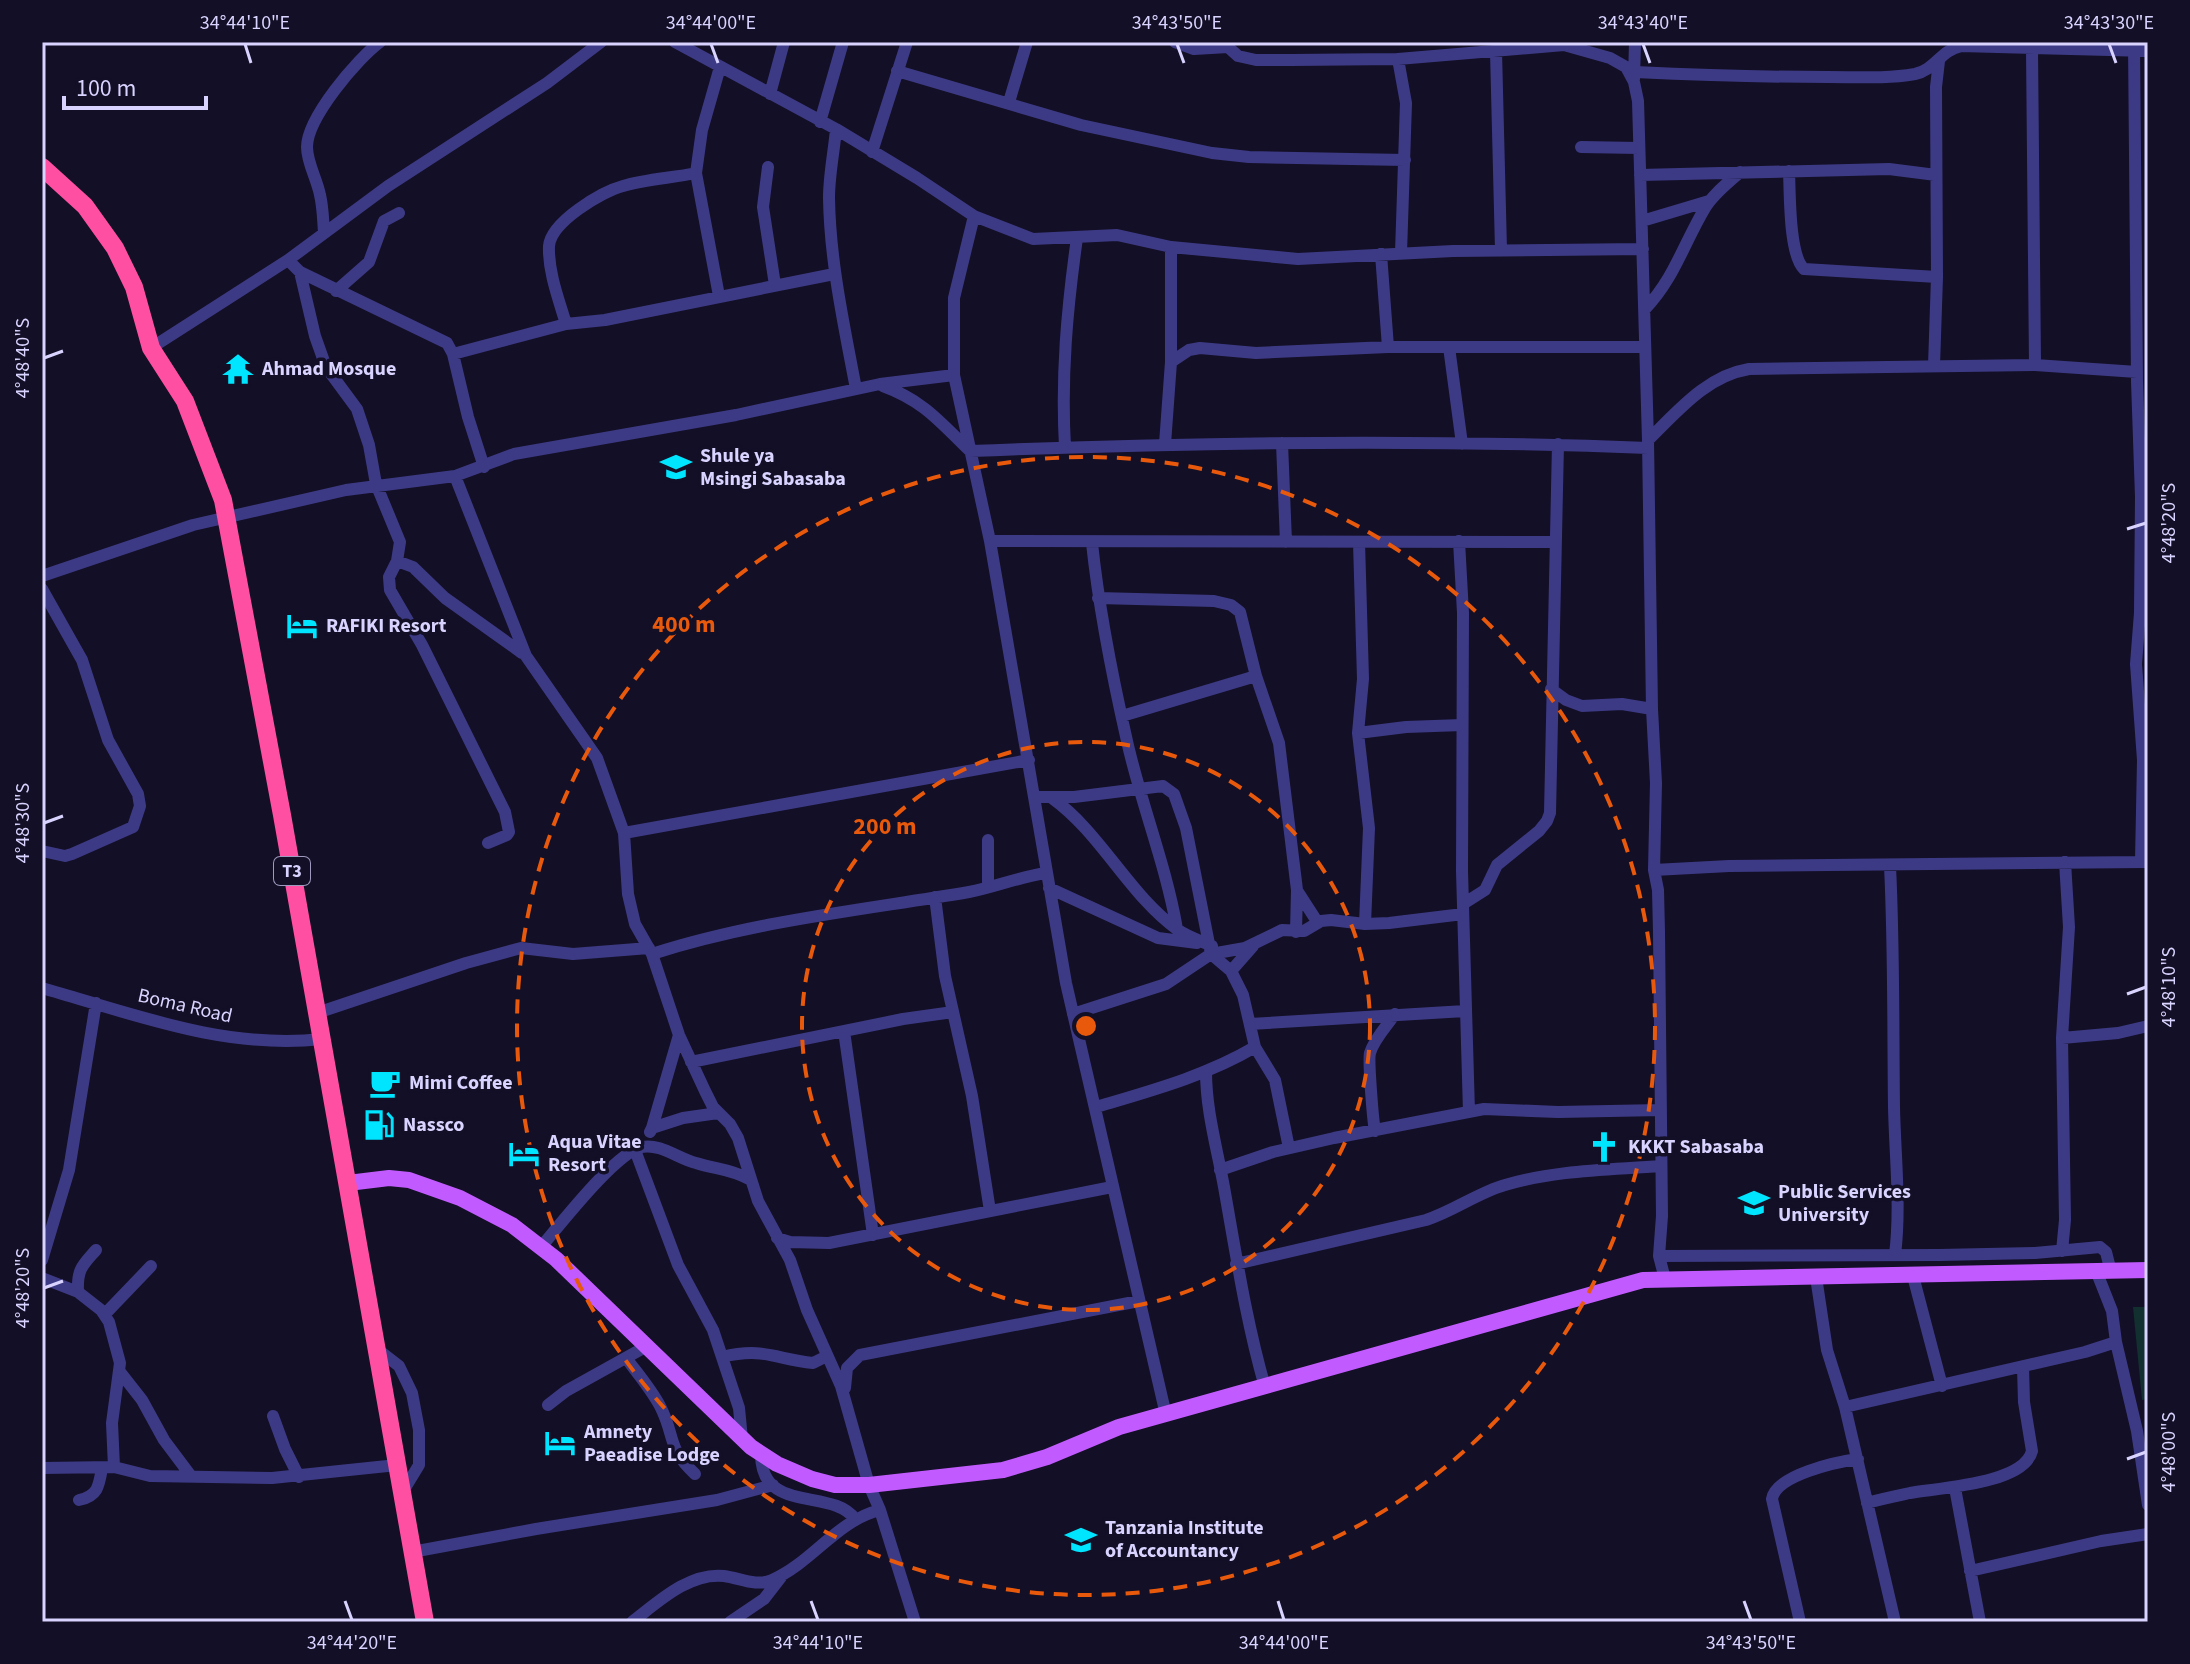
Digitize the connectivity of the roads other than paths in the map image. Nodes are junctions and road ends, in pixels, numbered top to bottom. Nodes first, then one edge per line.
1 (380, 42) edge
2 (601, 42) edge
3 (675, 42) edge
4 (784, 42) edge
5 (843, 42) edge
6 (907, 42) edge
7 (1027, 42) edge
8 (1175, 42) edge
9 (1635, 42) edge
10 (1566, 43) edge
11 (1228, 44) edge
12 (2063, 45) edge
13 (2134, 47) edge
14 (1444, 48) edge
15 (2032, 49) junction
16 (1496, 51) junction
17 (2148, 51) edge
18 (1398, 59) junction
19 (1939, 61) junction
20 (720, 67) junction
21 (897, 71) junction
22 (1635, 77) junction
23 (770, 94) junction
24 (1009, 102) junction
25 (820, 122) junction
26 (836, 129) junction
27 (1581, 147) dead end
28 (1639, 148) junction
29 (872, 152) junction
30 (1405, 160) junction
31 (42, 167) edge
32 (768, 167) dead end
33 (1789, 171) junction
34 (1740, 172) junction
35 (696, 173) junction
36 (1640, 175) junction
37 (1936, 175) junction
38 (1709, 201) junction
39 (399, 213) dead end
40 (974, 216) junction
41 (1642, 221) junction
42 (324, 232) junction
43 (1077, 238) junction
44 (1171, 247) junction
45 (1643, 249) junction
46 (1501, 250) junction
47 (1401, 253) junction
48 (1381, 254) junction
49 (288, 260) junction
50 (300, 272) junction
51 (834, 274) junction
52 (1937, 277) junction
53 (775, 285) junction
54 (336, 291) junction
55 (719, 296) junction
56 (1645, 309) junction
57 (566, 324) junction
58 (1388, 347) junction
59 (1449, 347) junction
60 (1644, 347) junction
61 (151, 348) junction
62 (453, 354) junction
63 (1171, 362) junction
64 (2035, 365) junction
65 (1934, 366) junction
66 (954, 375) junction
67 (2141, 378) edge
68 (880, 384) junction
69 (856, 389) junction
70 (1282, 443) junction
71 (1165, 444) junction
72 (1462, 444) junction
73 (1558, 444) junction
74 (1648, 444) junction
75 (1065, 447) junction
76 (970, 451) junction
77 (484, 467) junction
78 (455, 476) junction
79 (376, 484) junction
80 (2144, 504) edge
81 (227, 517) junction
82 (990, 541) junction
83 (1459, 541) junction
84 (1286, 542) junction
85 (1359, 542) junction
86 (1555, 542) junction
87 (1092, 543) junction
88 (397, 561) junction
89 (42, 576) edge
90 (42, 589) edge
91 (1098, 598) junction
92 (526, 656) junction
93 (2142, 658) edge
94 (1256, 676) junction
95 (1551, 689) junction
96 (1582, 706) junction
97 (1652, 709) junction
98 (1550, 713) junction
99 (1122, 716) junction
100 (1462, 725) junction
101 (1358, 733) junction
102 (1029, 760) junction
103 (2145, 760) edge
104 (1140, 787) junction
105 (1036, 797) junction
106 (1052, 798) junction
107 (624, 833) junction
108 (988, 840) dead end
109 (488, 843) dead end
110 (42, 851) edge
111 (2065, 862) junction
112 (2145, 862) edge
113 (1890, 866) junction
114 (1654, 870) junction
115 (1046, 873) junction
116 (988, 887) junction
117 (1049, 888) junction
118 (1297, 890) junction
119 (935, 897) junction
120 (1463, 909) junction
121 (1318, 923) junction
122 (1365, 924) junction
123 (1177, 929) junction
124 (1296, 932) junction
125 (1255, 944) junction
126 (1209, 948) junction
127 (651, 951) junction
128 (1231, 971) junction
129 (42, 988) edge
130 (96, 1003) junction
131 (1465, 1011) junction
132 (953, 1012) junction
133 (317, 1013) junction
134 (1073, 1014) junction
135 (1395, 1014) junction
136 (1250, 1024) junction
137 (2148, 1026) edge
138 (844, 1031) junction
139 (679, 1035) junction
140 (2062, 1038) junction
141 (322, 1039) junction
142 (1255, 1047) junction
143 (691, 1062) junction
144 (1206, 1071) junction
145 (1096, 1107) junction
146 (1661, 1110) junction
147 (1469, 1112) junction
148 (718, 1113) junction
149 (652, 1128) junction
150 (1375, 1131) junction
151 (638, 1148) junction
152 (1289, 1148) junction
153 (1660, 1166) junction
154 (1220, 1170) junction
155 (749, 1179) junction
156 (348, 1183) junction
157 (1112, 1187) junction
158 (990, 1211) junction
159 (873, 1235) junction
160 (777, 1238) junction
161 (541, 1247) junction
162 (96, 1250) dead end
163 (2062, 1251) junction
164 (1895, 1255) junction
165 (1659, 1256) junction
166 (42, 1260) edge
167 (1236, 1264) junction
168 (151, 1266) dead end
169 (2148, 1270) edge
170 (2104, 1272) junction
171 (1913, 1276) junction
172 (1816, 1277) junction
173 (42, 1278) edge
174 (1665, 1279) junction
175 (78, 1292) junction
176 (1139, 1301) junction
177 (105, 1314) junction
178 (2116, 1342) junction
179 (647, 1346) junction
180 (377, 1349) junction
181 (827, 1356) junction
182 (722, 1357) junction
183 (626, 1358) junction
184 (2023, 1367) junction
185 (120, 1372) junction
186 (1942, 1386) junction
187 (1265, 1387) junction
188 (548, 1405) dead end
189 (846, 1407) junction
190 (1845, 1407) junction
191 (1166, 1415) junction
192 (273, 1416) dead end
193 (742, 1439) junction
194 (761, 1454) junction
195 (1858, 1459) junction
196 (397, 1465) junction
197 (42, 1468) edge
198 (108, 1468) junction
199 (695, 1474) dead end
200 (191, 1476) junction
201 (299, 1477) junction
202 (773, 1485) junction
203 (869, 1485) junction
204 (1955, 1488) junction
205 (402, 1493) junction
206 (79, 1500) dead end
207 (1867, 1503) junction
208 (2148, 1505) edge
209 (880, 1510) junction
210 (855, 1519) junction
211 (2148, 1534) edge
212 (412, 1552) junction
213 (1970, 1571) junction
214 (783, 1574) junction
215 (425, 1622) edge
216 (632, 1622) edge
217 (730, 1622) edge
218 (915, 1622) edge
219 (1800, 1622) edge
220 (1895, 1622) edge
221 (1980, 1622) edge

1 - 42 street
2 - 42 street
3 - 20 street
4 - 23 street
5 - 25 street
6 - 21 street
7 - 24 street
8 - 11 street
9 - 22 street
10 - 16 street
10 - 22 street
11 - 18 street
12 - 13 street
12 - 15 street
13 - 17 street
13 - 67 street
14 - 16 street
14 - 18 street
15 - 19 street
15 - 64 street
16 - 46 street
18 - 30 street
19 - 22 street
19 - 37 street
20 - 23 street
20 - 35 street
21 - 24 street
21 - 29 street
22 - 28 street
23 - 25 street
24 - 30 street
25 - 26 street
26 - 29 street
26 - 51 street
27 - 28 street
28 - 36 street
29 - 40 street
30 - 47 street
31 - 61 highway, T3
32 - 53 street
33 - 34 street
33 - 37 street
33 - 52 street
34 - 36 street
34 - 38 street
35 - 55 street
35 - 57 street
36 - 41 street
37 - 52 street
38 - 41 street
38 - 56 street
39 - 54 street
40 - 43 street
40 - 66 street
41 - 45 street
42 - 49 street
43 - 44 street
43 - 75 street
44 - 48 street
44 - 63 street
45 - 46 street
45 - 56 street
46 - 47 street
47 - 48 street
48 - 58 street
49 - 50 street
49 - 61 street
50 - 54 street
50 - 79 street
51 - 53 street
51 - 69 street
52 - 65 street
53 - 55 street
54 - 62 street
55 - 57 street
56 - 60 street
57 - 62 street
58 - 59 street
58 - 63 street
59 - 60 street
59 - 72 street
60 - 74 street
61 - 81 highway, T3
62 - 77 street
63 - 71 street
64 - 65 street
64 - 67 street
65 - 74 street
66 - 68 street
66 - 76 street
67 - 80 street
68 - 69 street
68 - 76 street
69 - 77 street
70 - 71 street
70 - 72 street
70 - 84 street
71 - 75 street
72 - 73 street
73 - 74 street
73 - 86 street
74 - 97 street
75 - 76 street
76 - 82 street
77 - 78 street
78 - 79 street
78 - 92 street
79 - 81 street
79 - 88 street
80 - 93 street
81 - 89 street
81 - 133 highway, T3
82 - 87 street
82 - 102 street
83 - 85 street
83 - 86 street
83 - 100 street
84 - 85 street
84 - 87 street
85 - 101 street
86 - 95 street
87 - 91 street
88 - 92 street
88 - 109 street
90 - 110 street
91 - 94 street
91 - 99 street
92 - 107 street
93 - 103 street
94 - 99 street
94 - 118 street
95 - 96 street
95 - 98 street
96 - 97 street
96 - 98 street
97 - 114 street
98 - 120 street
99 - 104 street
100 - 101 street
100 - 120 street
101 - 122 street
102 - 105 street
102 - 107 street
103 - 112 street
104 - 106 street
104 - 123 street
104 - 126 street
105 - 106 street
105 - 115 street
106 - 123 street
107 - 127 street
108 - 116 street
111 - 112 street
111 - 113 street
111 - 140 street
113 - 114 street
113 - 164 street
114 - 146 street
115 - 116 street
115 - 117 street
116 - 119 street
117 - 126 street
117 - 134 street
118 - 121 street
118 - 124 street
119 - 127 street
119 - 132 street
120 - 122 street
120 - 131 street
121 - 122 street
121 - 124 street
123 - 126 street
124 - 125 street
125 - 126 street
125 - 128 street
126 - 128 street
126 - 134 street
127 - 133 street
127 - 139 street
128 - 136 street
129 - 130 street, Boma Road
130 - 141 street, Boma Road
130 - 166 street
131 - 135 street
131 - 147 street
132 - 138 street
132 - 158 street
133 - 141 highway, T3
134 - 145 street
135 - 136 street
135 - 150 street
136 - 142 street
137 - 140 street
138 - 143 street
138 - 159 street
139 - 143 street
139 - 149 street
140 - 163 street
141 - 156 highway, T3
142 - 144 street
142 - 152 street
143 - 148 street
144 - 145 street
144 - 154 street
145 - 157 street
146 - 147 street
146 - 153 street
147 - 150 street
148 - 149 street
148 - 155 street
149 - 151 street
150 - 152 street
151 - 155 street
151 - 161 street
151 - 182 street
152 - 154 street
153 - 165 street
153 - 167 street
154 - 167 street
155 - 160 street
156 - 161 main road
156 - 180 highway, T3
157 - 158 street
157 - 176 street
158 - 159 street
159 - 160 street
160 - 181 street
161 - 179 main road
162 - 175 street
163 - 164 street
163 - 170 street
164 - 165 street
165 - 174 street
167 - 187 street
168 - 177 street
169 - 170 main road
170 - 171 main road
170 - 178 street
171 - 172 main road
171 - 186 street
172 - 174 main road
172 - 190 street
173 - 175 street
174 - 187 main road
175 - 177 street
176 - 189 street
176 - 191 street
177 - 185 street
178 - 184 street
178 - 208 street
179 - 183 street
179 - 193 main road
180 - 196 highway, T3
180 - 205 street
181 - 182 street
181 - 189 street
182 - 193 street
183 - 188 street
183 - 199 street
184 - 186 street
184 - 204 street
185 - 198 street
185 - 200 street
186 - 190 street
187 - 191 main road
189 - 203 street
190 - 195 street
191 - 203 main road
192 - 201 street
193 - 194 main road
194 - 202 street
194 - 203 main road
195 - 207 street
195 - 219 street
196 - 201 street
196 - 205 highway, T3
197 - 198 street
198 - 200 street
198 - 206 street
200 - 201 street
202 - 210 street
202 - 212 street
203 - 209 street
204 - 207 street
204 - 213 street
205 - 212 highway, T3
207 - 220 street
209 - 210 street
209 - 218 street
210 - 214 street
211 - 213 street
212 - 215 highway, T3
213 - 221 street
214 - 216 street
214 - 217 street

